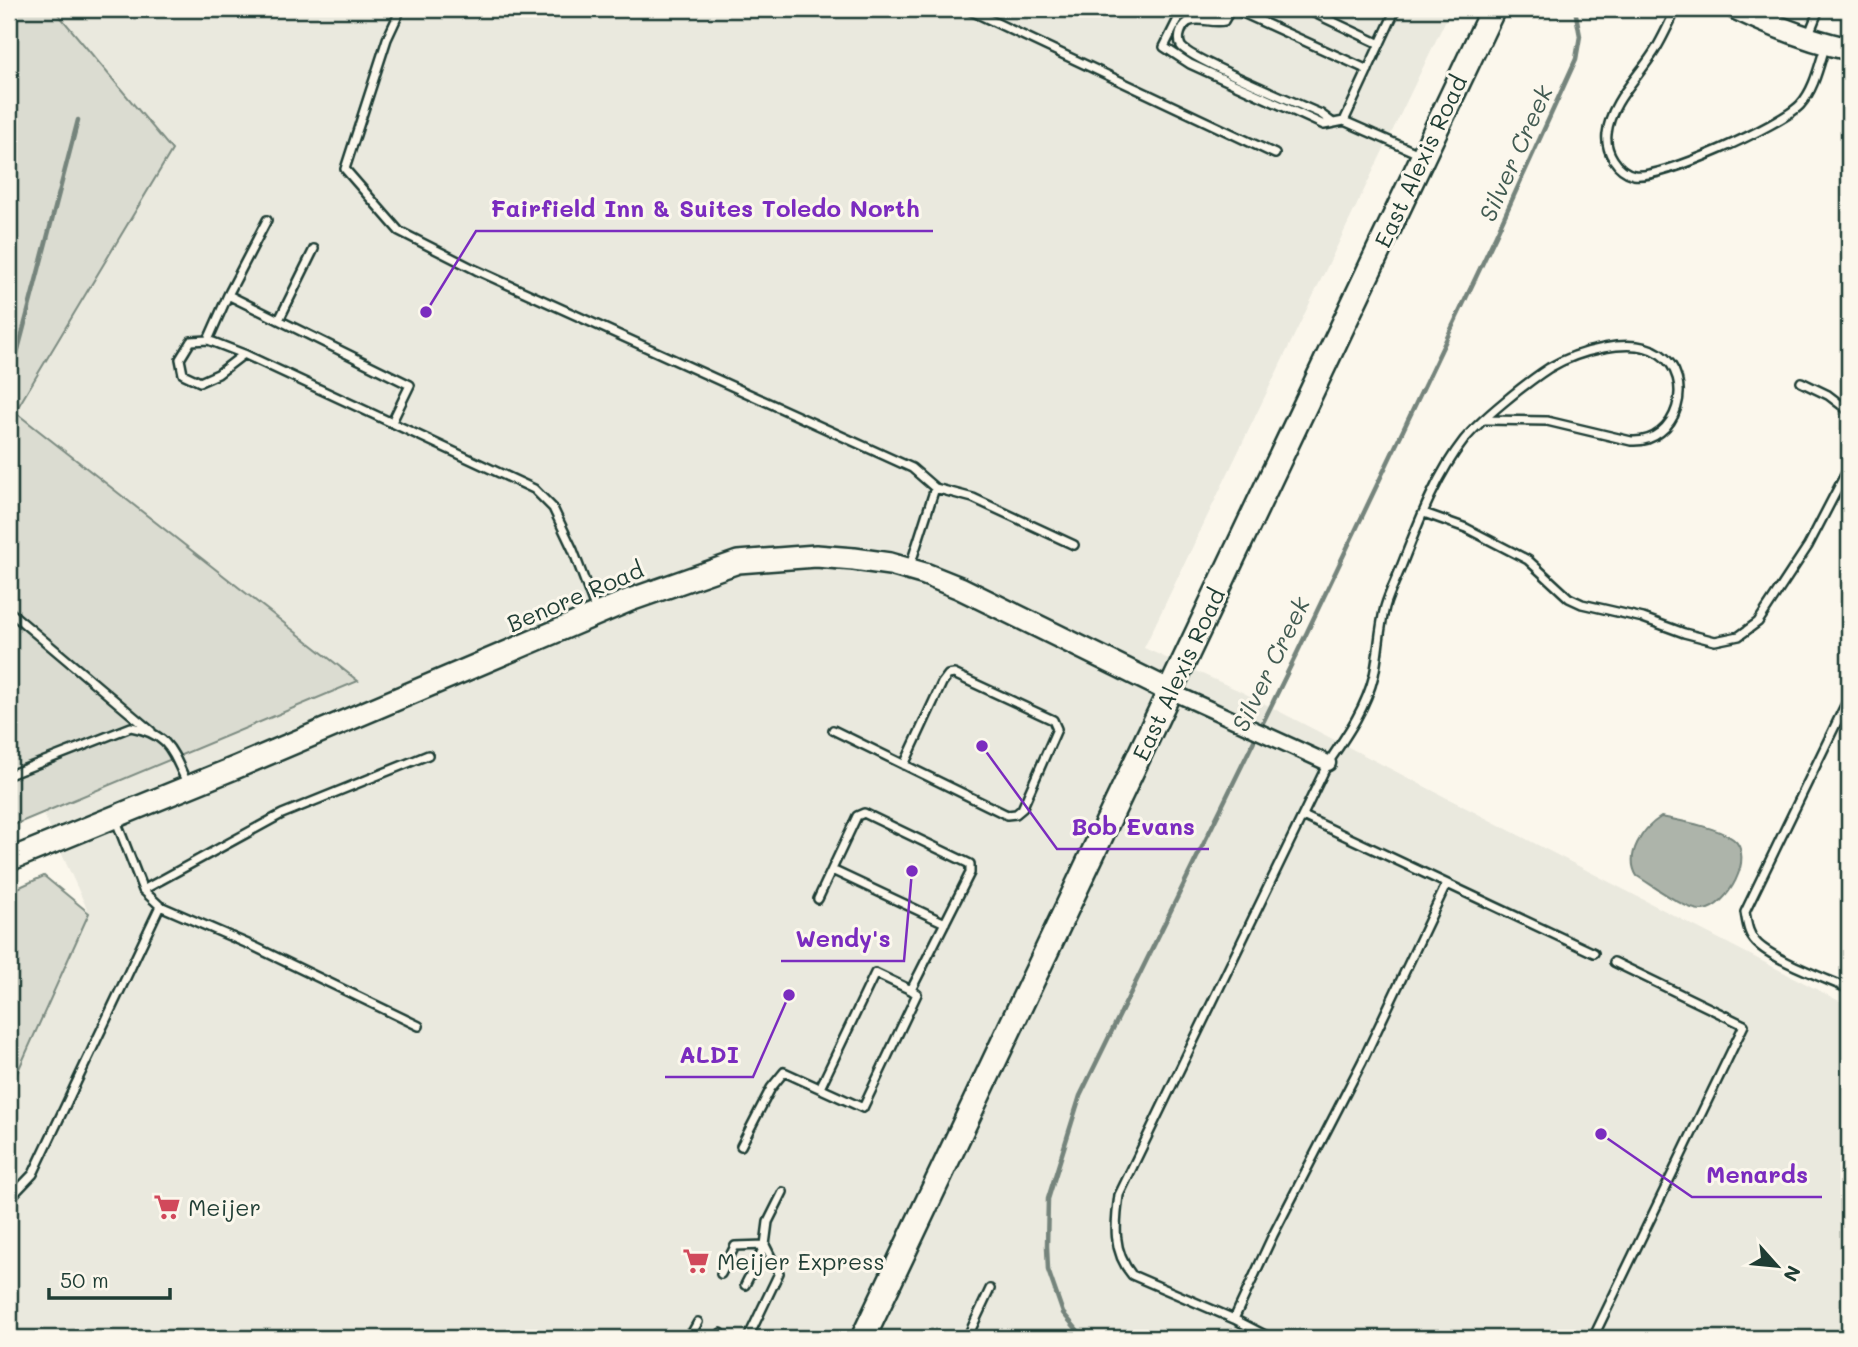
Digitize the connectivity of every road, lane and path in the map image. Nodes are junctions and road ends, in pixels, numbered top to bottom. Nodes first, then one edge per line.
1 (401, 9) edge
2 (967, 9) edge
3 (1183, 9) edge
4 (1198, 9) edge
5 (1232, 9) edge
6 (1306, 9) edge
7 (1396, 9) edge
8 (1493, 9) edge
9 (1676, 9) edge
10 (1739, 9) edge
11 (1819, 9) edge
12 (1224, 21) junction
13 (1817, 41) junction
14 (1380, 44) junction
15 (1849, 49) edge
16 (1368, 70) junction
17 (1344, 121) junction
18 (1333, 123) junction
19 (1275, 153) dead end
20 (1423, 156) junction
21 (267, 220) dead end
22 (314, 248) dead end
23 (228, 295) junction
24 (279, 320) junction
25 (208, 340) junction
26 (244, 354) junction
27 (1801, 382) dead end
28 (1849, 411) edge
29 (1486, 420) junction
30 (392, 422) junction
31 (1849, 467) edge
32 (935, 488) junction
33 (1424, 513) junction
34 (1074, 545) dead end
35 (908, 570) junction
36 (9, 611) edge
37 (597, 615) junction
38 (1170, 691) junction
39 (1849, 697) edge
40 (833, 730) dead end
41 (152, 731) junction
42 (428, 755) dead end
43 (1328, 764) junction
44 (904, 765) junction
45 (9, 775) edge
46 (189, 787) junction
47 (1303, 816) junction
48 (115, 817) junction
49 (9, 860) edge
50 (832, 870) junction
51 (1446, 885) junction
52 (144, 890) junction
53 (818, 898) dead end
54 (160, 906) junction
55 (945, 923) junction
56 (1594, 953) dead end
57 (1615, 962) dead end
58 (1849, 989) edge
59 (911, 990) junction
60 (419, 1026) dead end
61 (820, 1088) junction
62 (741, 1146) dead end
63 (783, 1192) dead end
64 (9, 1199) edge
65 (765, 1245) junction
66 (721, 1274) dead end
67 (745, 1285) dead end
68 (990, 1289) dead end
69 (1234, 1319) junction
70 (698, 1322) dead end
71 (689, 1338) edge
72 (748, 1338) edge
73 (863, 1338) edge
74 (967, 1338) edge
75 (1271, 1338) edge
76 (1593, 1338) edge

1 - 32 lane
2 - 19 lane
3 - 18 lane
4 - 12 lane
5 - 12 lane
5 - 16 lane
6 - 14 lane
7 - 14 lane
8 - 20 main road, East Alexis Road
9 - 13 lane
10 - 13 main road
11 - 13 lane
12 - 18 lane
13 - 15 main road
14 - 16 lane
16 - 17 lane
17 - 18 lane
17 - 20 lane
20 - 38 main road, East Alexis Road
21 - 23 lane
22 - 24 lane
23 - 24 lane
23 - 25 lane
24 - 30 lane
25 - 26 lane
25 - 26 lane
26 - 30 lane
27 - 28 lane
29 - 29 lane
29 - 33 lane
30 - 37 lane
31 - 33 lane
32 - 34 lane
32 - 35 lane
33 - 43 lane
35 - 37 main road, Benore Road
35 - 38 main road, Benore Road
36 - 41 lane
37 - 46 main road, Benore Road
38 - 43 street
38 - 73 main road, East Alexis Road
39 - 58 lane
40 - 44 lane
41 - 45 lane
41 - 46 lane
42 - 52 lane
43 - 47 lane
44 - 44 lane
46 - 48 main road, Benore Road
47 - 51 lane
47 - 69 lane
48 - 49 main road, Benore Road
48 - 52 lane
50 - 53 lane
50 - 55 lane
50 - 55 lane
51 - 56 lane
51 - 69 lane
52 - 54 lane
54 - 60 lane
54 - 64 lane
55 - 59 lane
57 - 76 lane
59 - 61 lane
59 - 61 lane
61 - 62 lane
63 - 65 lane
65 - 66 lane
65 - 67 lane
65 - 72 lane
68 - 74 lane
69 - 75 lane
70 - 71 lane

